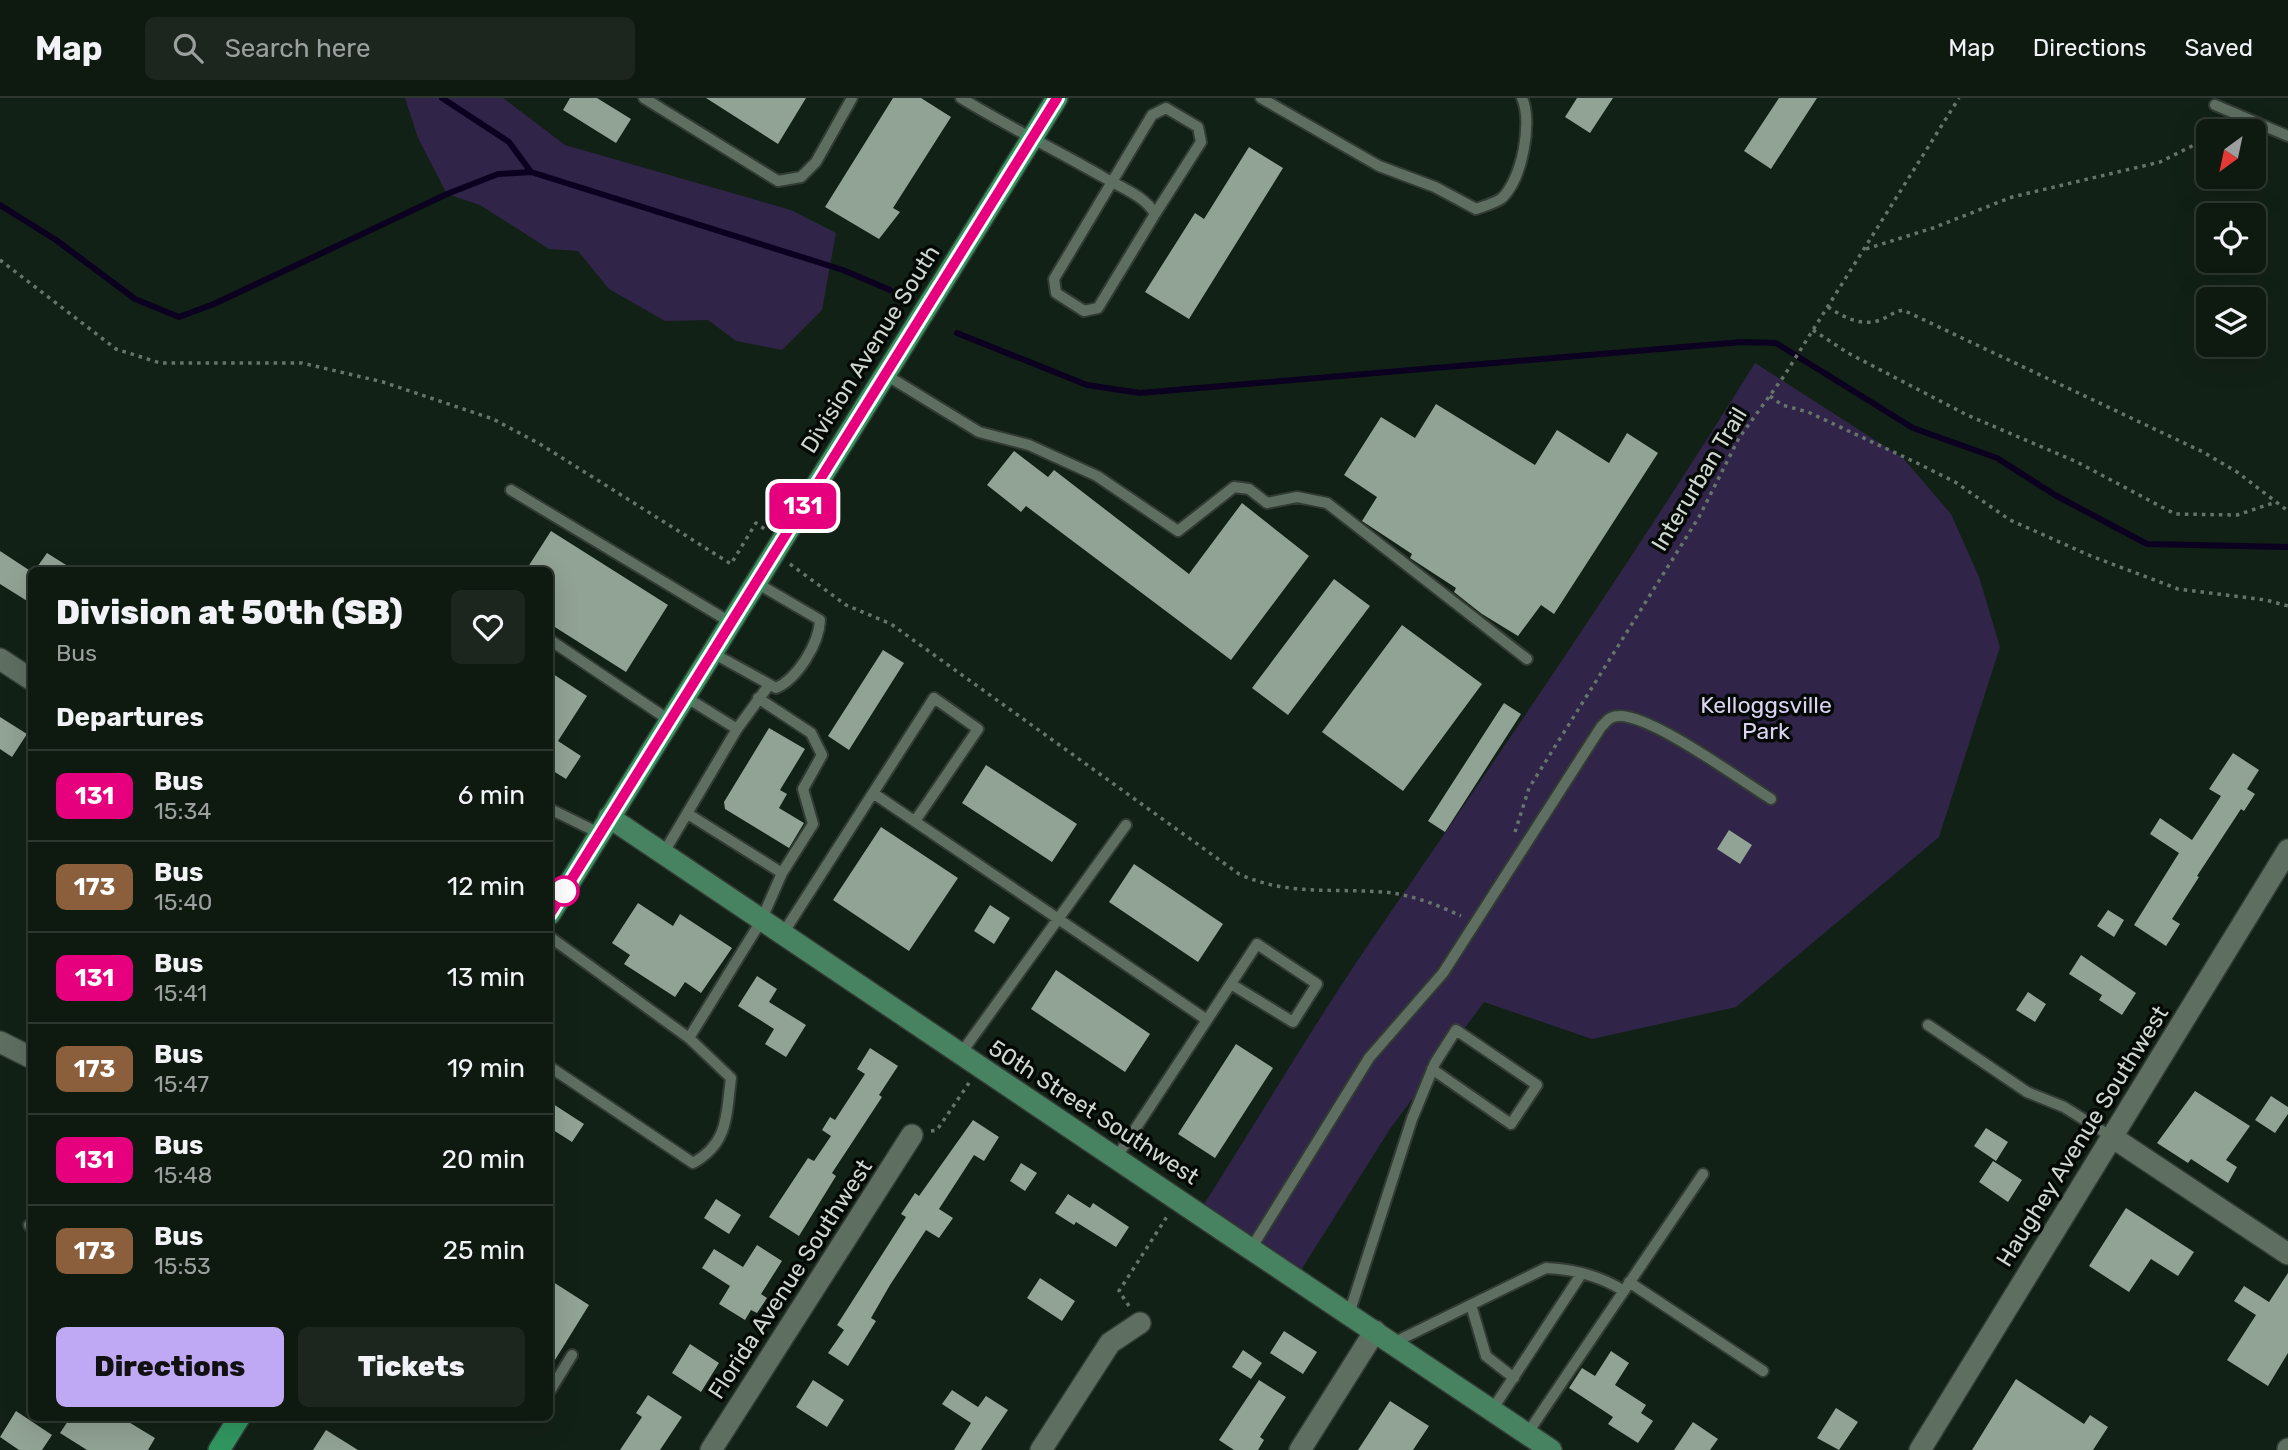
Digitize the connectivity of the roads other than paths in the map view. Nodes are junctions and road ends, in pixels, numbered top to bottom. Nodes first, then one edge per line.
1 (644, 98) edge
2 (852, 98) edge
3 (961, 98) edge
4 (1057, 98) edge
5 (1261, 98) edge
6 (1522, 98) edge
7 (2215, 105) dead end
8 (1033, 136) junction
9 (2288, 136) edge
10 (1111, 181) junction
11 (1155, 214) junction
12 (886, 375) junction
13 (511, 491) dead end
14 (755, 582) junction
15 (730, 622) junction
16 (553, 642) edge
17 (712, 652) junction
18 (0, 659) edge
19 (1527, 659) dead end
20 (28, 677) edge
21 (769, 685) junction
22 (684, 696) junction
23 (758, 698) junction
24 (669, 720) junction
25 (737, 729) junction
26 (873, 793) junction
27 (1772, 799) dead end
28 (553, 810) edge
29 (688, 814) junction
30 (915, 821) junction
31 (604, 825) junction
32 (1126, 825) dead end
33 (2288, 850) edge
34 (663, 854) junction
35 (782, 873) junction
36 (553, 909) edge
37 (1059, 919) junction
38 (761, 921) junction
39 (782, 935) junction
40 (553, 939) edge
41 (1231, 984) junction
42 (1207, 1020) junction
43 (1928, 1025) dead end
44 (688, 1038) junction
45 (0, 1042) edge
46 (28, 1056) edge
47 (959, 1056) junction
48 (553, 1069) edge
49 (1432, 1069) junction
50 (912, 1135) road end
51 (2112, 1137) junction
52 (1116, 1158) junction
53 (1703, 1174) dead end
54 (1252, 1247) junction
55 (2288, 1254) edge
56 (1582, 1273) junction
57 (1627, 1287) junction
58 (1471, 1305) junction
59 (1349, 1314) junction
60 (1140, 1323) road end
61 (1384, 1337) junction
62 (572, 1355) dead end
63 (1763, 1371) dead end
64 (1514, 1378) junction
65 (553, 1386) edge
66 (1492, 1410) junction
67 (237, 1421) edge
68 (1527, 1434) junction
69 (219, 1450) edge
70 (712, 1450) edge
71 (1041, 1450) edge
72 (1300, 1450) edge
73 (1550, 1450) edge
74 (1920, 1450) edge

1 - 2 lane
3 - 8 lane
4 - 8 main road, Division Avenue South
5 - 6 lane
7 - 9 lane
8 - 10 lane
8 - 12 main road, Division Avenue South
10 - 11 lane
10 - 11 lane
10 - 11 lane
12 - 14 main road, Division Avenue South
12 - 19 lane
13 - 15 lane
14 - 15 main road, Division Avenue South
14 - 21 lane
15 - 17 main road, Division Avenue South
16 - 24 lane
17 - 21 lane
17 - 22 main road, Division Avenue South
18 - 20 street
21 - 23 lane
22 - 24 main road, Division Avenue South
22 - 25 lane
23 - 25 lane
23 - 35 lane
24 - 31 main road, Division Avenue South
25 - 29 lane
26 - 30 lane
26 - 30 lane
26 - 39 lane
27 - 54 lane
28 - 31 lane
29 - 34 lane
29 - 35 lane
30 - 37 lane
31 - 34 street, 50th Street Southwest
31 - 36 main road, Division Avenue South
32 - 37 lane
33 - 51 street, Haughey Avenue Southwest
34 - 38 street, 50th Street Southwest
35 - 38 lane
37 - 42 lane
37 - 47 lane
38 - 39 street, 50th Street Southwest
38 - 44 lane
39 - 47 street, 50th Street Southwest
40 - 44 lane
41 - 41 lane
41 - 42 lane
42 - 52 lane
43 - 51 lane
44 - 48 lane
45 - 46 street
47 - 52 street, 50th Street Southwest
49 - 49 lane
49 - 59 lane
50 - 70 street, Florida Avenue Southwest
51 - 55 street
51 - 74 street, Haughey Avenue Southwest
52 - 54 street, 50th Street Southwest
53 - 57 lane
54 - 59 street, 50th Street Southwest
56 - 57 lane
56 - 58 lane
56 - 64 lane
57 - 63 lane
57 - 68 lane
58 - 61 lane
58 - 64 lane
59 - 61 street, 50th Street Southwest
60 - 71 street
61 - 66 street, 50th Street Southwest
61 - 72 street
62 - 65 lane
64 - 66 lane
66 - 68 street, 50th Street Southwest
67 - 69 main road
68 - 73 street, 50th Street Southwest

